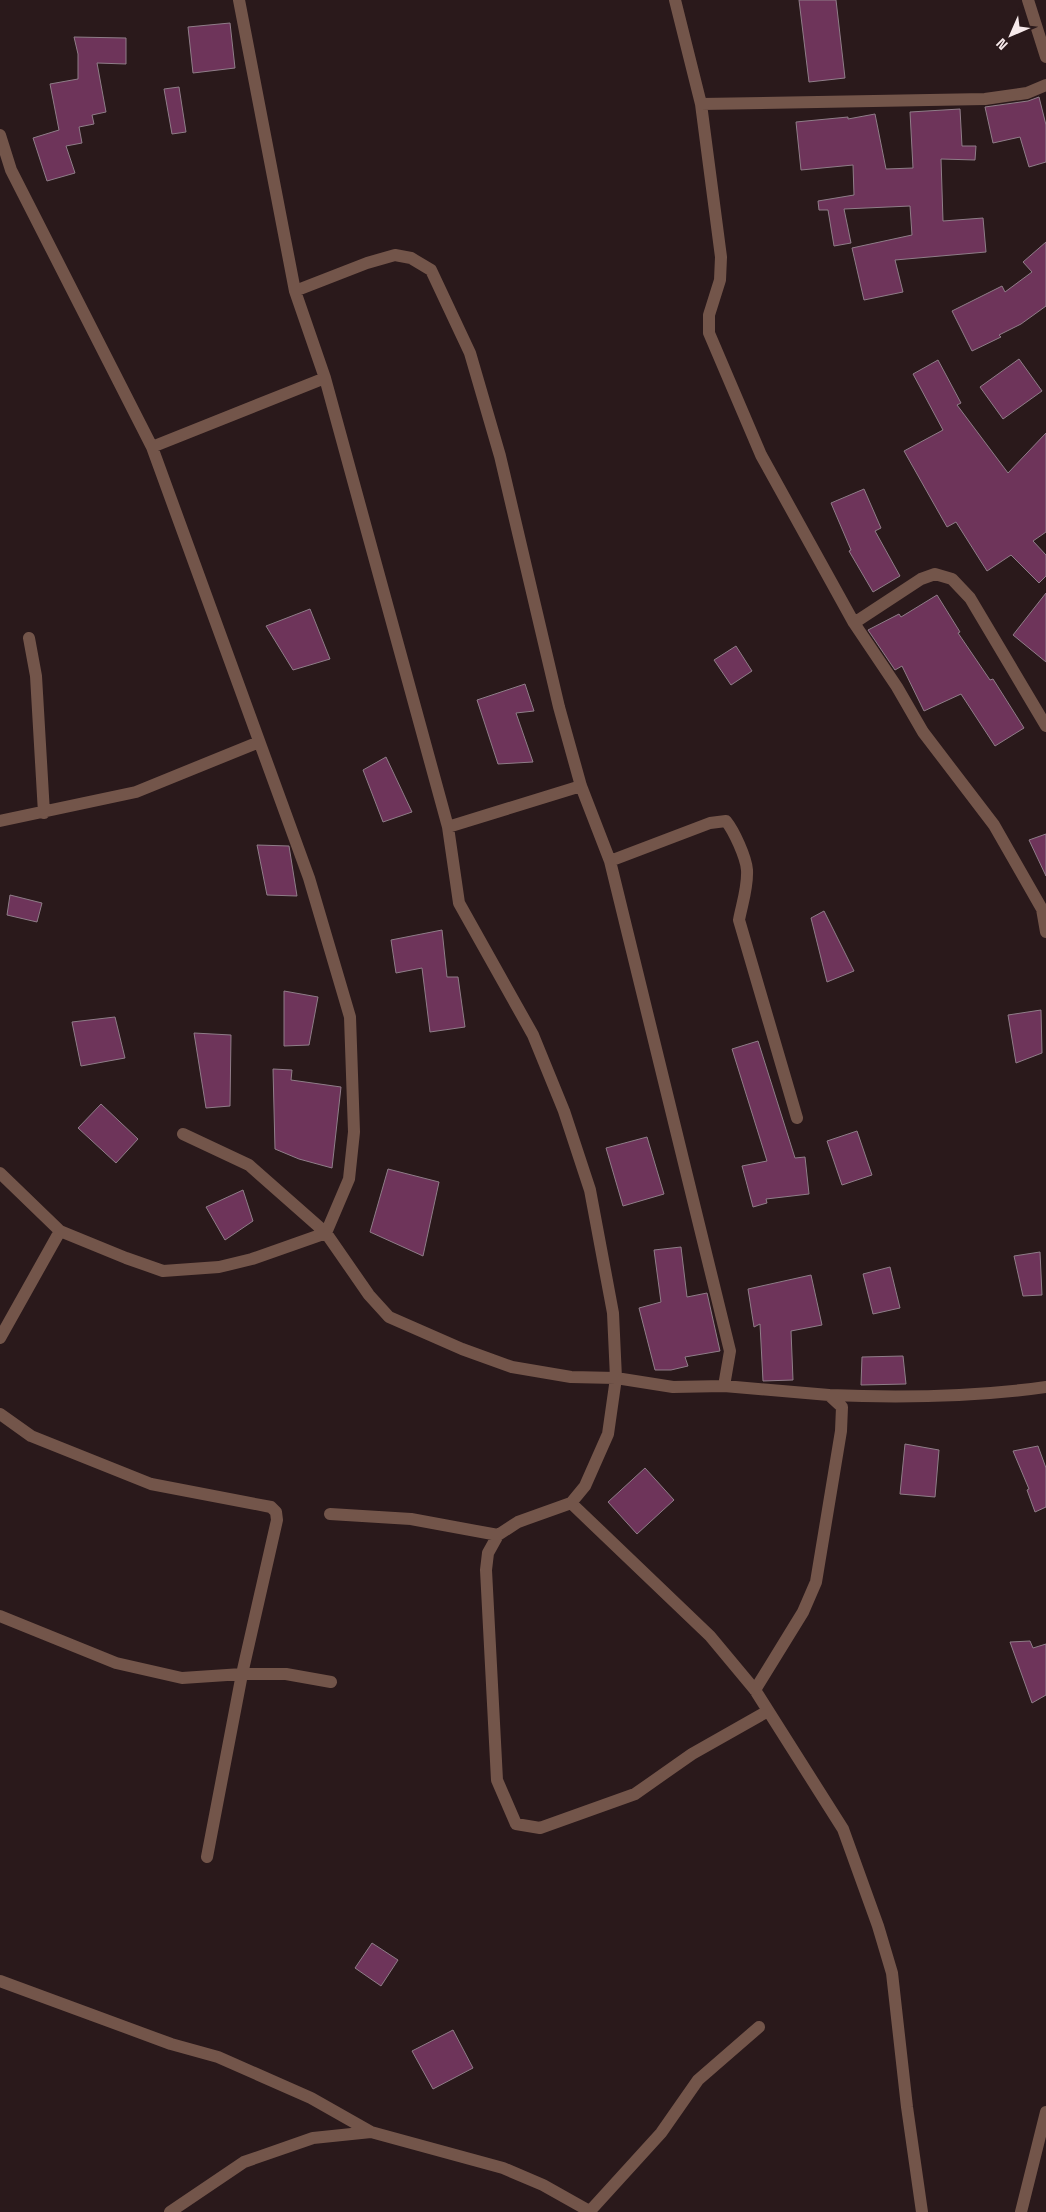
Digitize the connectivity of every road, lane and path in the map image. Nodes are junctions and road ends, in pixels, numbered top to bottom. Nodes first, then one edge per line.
1 (239, 0) edge
2 (676, 0) edge
3 (1028, 0) edge
4 (1046, 58) edge
5 (1046, 85) edge
6 (701, 104) junction
7 (0, 135) edge
8 (296, 290) junction
9 (326, 378) junction
10 (152, 447) junction
11 (854, 623) junction
12 (29, 638) dead end
13 (1046, 726) edge
14 (259, 742) junction
15 (581, 786) junction
16 (44, 813) junction
17 (0, 820) edge
18 (448, 827) junction
19 (610, 861) junction
20 (1046, 932) edge
21 (796, 1118) dead end
22 (183, 1134) dead end
23 (0, 1173) edge
24 (60, 1232) junction
25 (326, 1233) junction
26 (0, 1338) edge
27 (616, 1378) junction
28 (724, 1386) junction
29 (1046, 1387) edge
30 (829, 1395) junction
31 (0, 1414) edge
32 (571, 1503) junction
33 (330, 1514) dead end
34 (498, 1535) junction
35 (0, 1616) edge
36 (242, 1674) junction
37 (331, 1682) dead end
38 (755, 1690) junction
39 (768, 1711) junction
40 (206, 1857) dead end
41 (0, 1981) edge
42 (758, 2027) dead end
43 (1046, 2112) edge
44 (370, 2132) junction
45 (170, 2212) edge
46 (590, 2212) edge
47 (922, 2212) edge
48 (1021, 2212) edge

1 - 8 street
2 - 6 street
3 - 4 street
5 - 6 street
6 - 11 street
7 - 10 street
8 - 9 street
8 - 15 street
9 - 10 street
9 - 18 street
10 - 14 street
11 - 13 street
11 - 20 street
12 - 16 street
14 - 16 street
14 - 25 street
15 - 18 street
15 - 19 street
16 - 17 street
18 - 27 street
19 - 21 street
19 - 28 street
22 - 25 street
23 - 24 street
24 - 25 street
24 - 26 street
25 - 27 street
27 - 28 street
27 - 32 street
28 - 30 street
29 - 30 street
30 - 38 street
31 - 36 street
32 - 34 street
32 - 38 street
33 - 34 street
34 - 39 street
35 - 36 street
36 - 37 street
36 - 40 street
38 - 39 street
39 - 47 street
41 - 44 street
42 - 46 street
43 - 48 street
44 - 45 street
44 - 46 street

